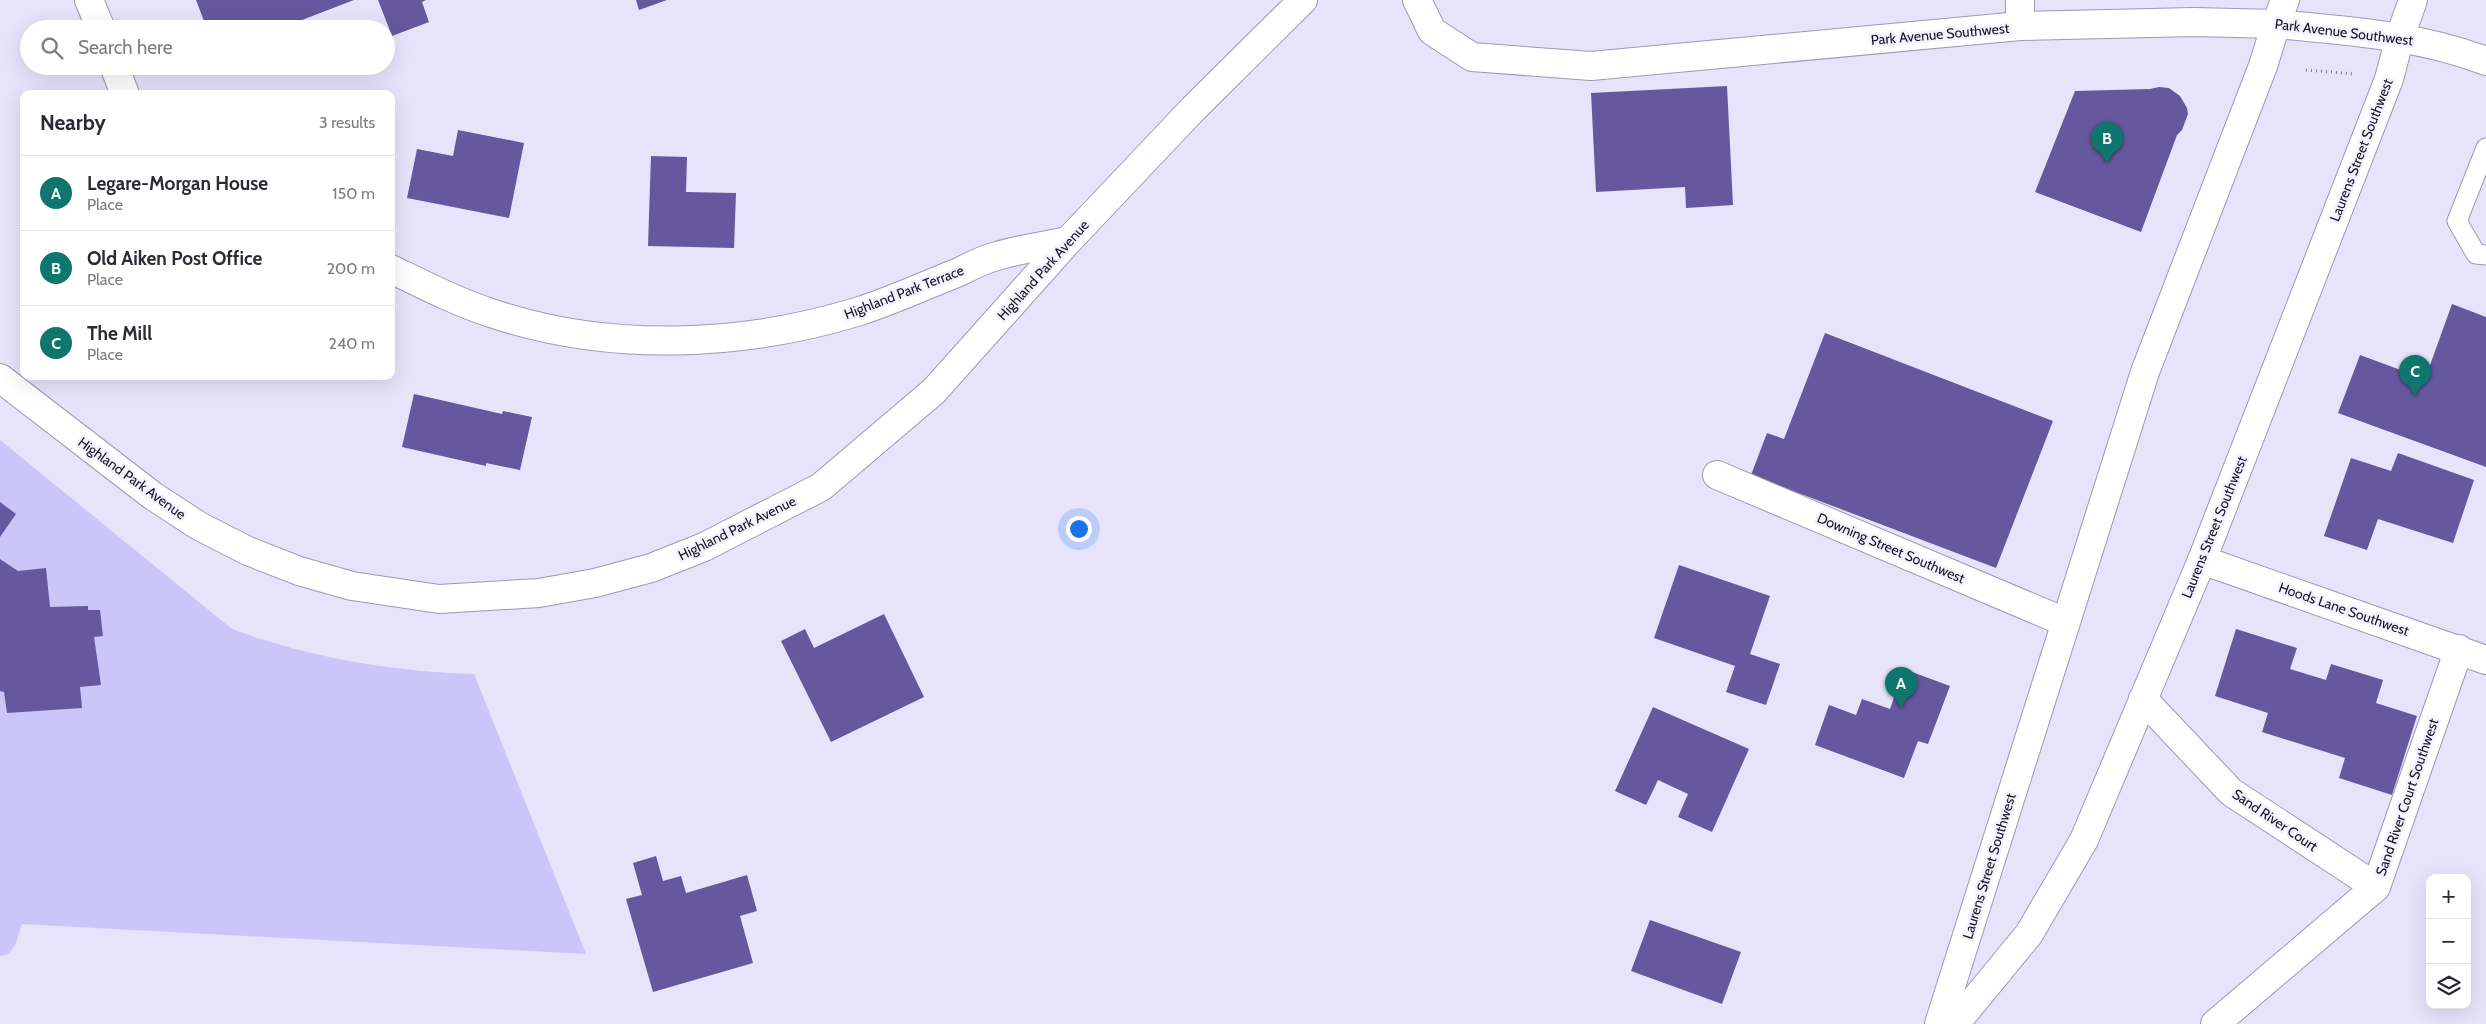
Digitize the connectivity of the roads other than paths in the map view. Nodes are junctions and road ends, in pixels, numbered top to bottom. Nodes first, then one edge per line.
1 (90, 0) edge
2 (1303, 0) edge
3 (1418, 0) edge
4 (2413, 0) edge
5 (2280, 12) edge
6 (2020, 13) edge
7 (98, 20) edge
8 (2400, 36) junction
9 (2486, 61) edge
10 (118, 75) edge
11 (123, 90) edge
12 (2486, 148) edge
13 (1068, 241) junction
14 (2486, 255) edge
15 (395, 271) edge
16 (0, 378) edge
17 (1717, 475) dead end
18 (2202, 560) junction
19 (2065, 622) junction
20 (2459, 649) junction
21 (2486, 660) edge
22 (2143, 699) junction
23 (2376, 887) junction
24 (1939, 1024) edge
25 (1955, 1024) edge
26 (2215, 1024) edge

1 - 7 street
2 - 13 street, Highland Park Avenue
3 - 6 street, Park Avenue Southwest
4 - 8 street, Laurens Street Southwest
5 - 6 street, Park Avenue Southwest
5 - 8 street, Park Avenue Southwest
5 - 19 street, Laurens Street Southwest
8 - 9 street, Park Avenue Southwest
8 - 18 street, Laurens Street Southwest
10 - 11 street
12 - 14 lane
13 - 15 street, Highland Park Terrace
13 - 16 street, Highland Park Avenue
17 - 19 street, Downing Street Southwest
18 - 20 street, Hoods Lane Southwest
18 - 22 street, Laurens Street Southwest
19 - 24 street, Laurens Street Southwest
20 - 21 street, Hoods Lane Southwest
20 - 23 street, Sand River Court Southwest
22 - 23 street, Sand River Court
22 - 25 street, Laurens Street Southwest
23 - 26 street, Sand River Court Southwest

